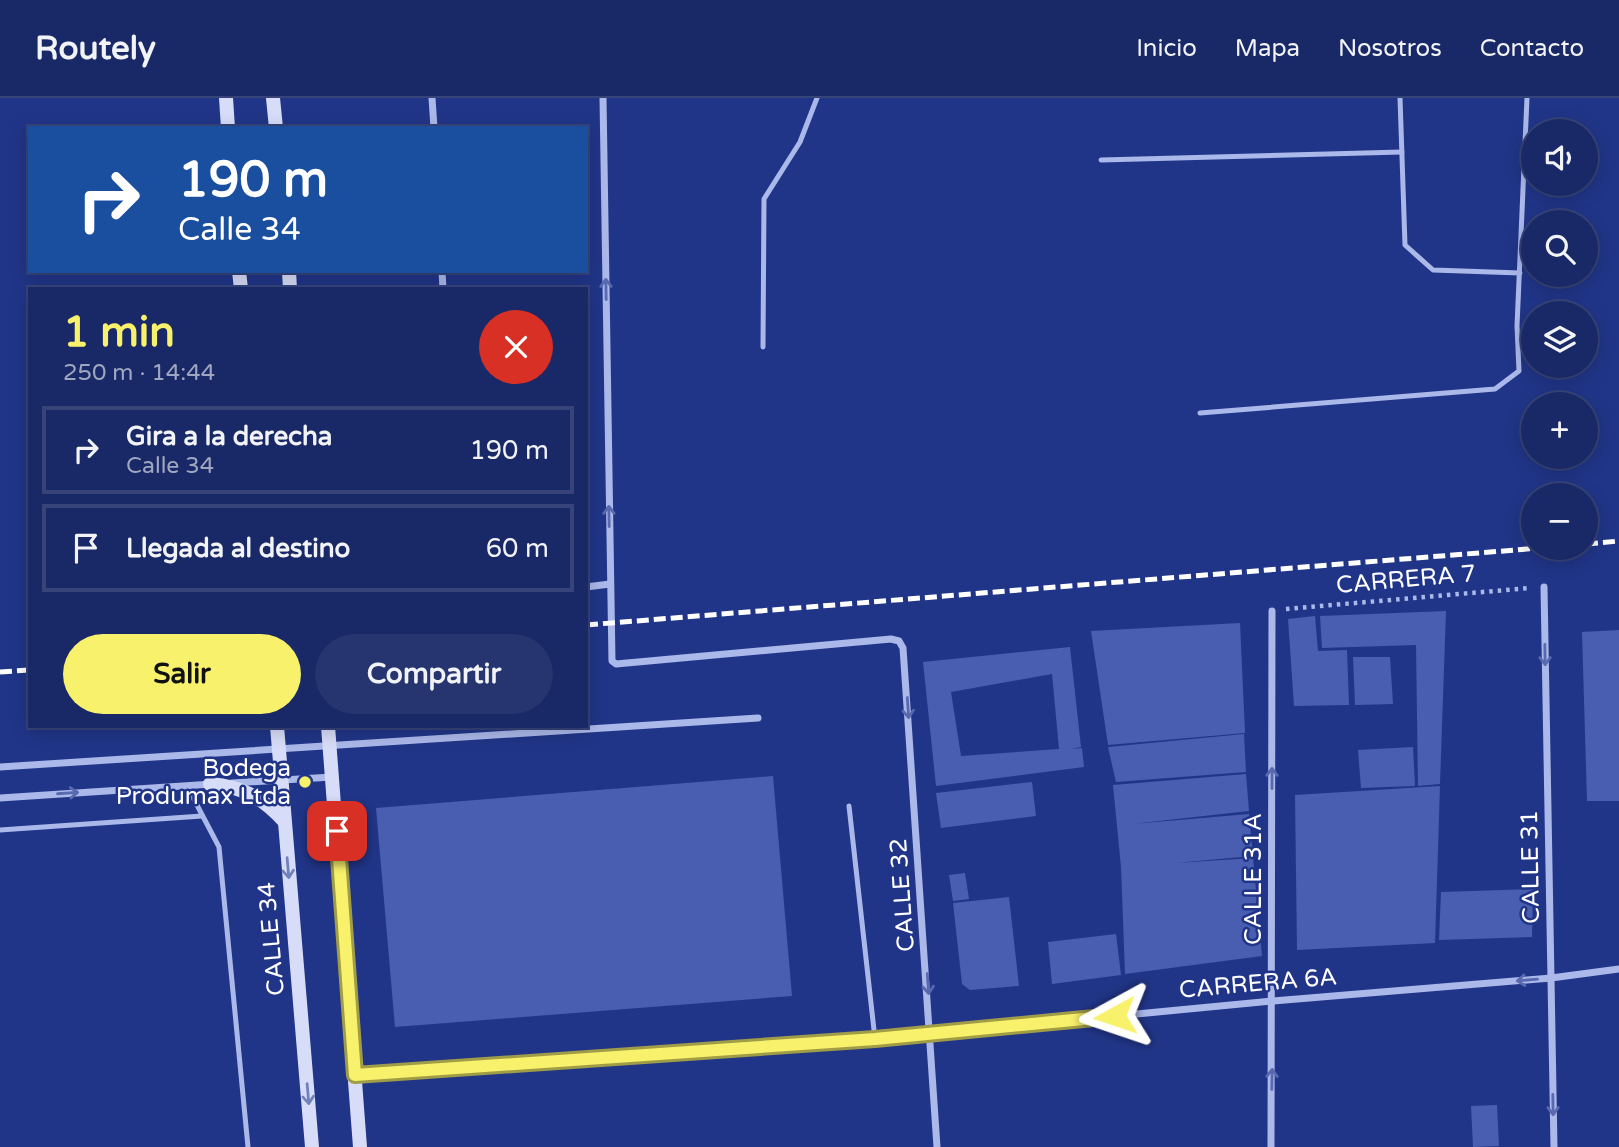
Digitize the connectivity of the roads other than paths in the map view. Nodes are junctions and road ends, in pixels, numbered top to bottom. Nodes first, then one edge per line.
1 (226, 98) edge
2 (274, 98) edge
3 (432, 98) edge
4 (603, 98) edge
5 (817, 98) edge
6 (1400, 98) edge
7 (1527, 98) edge
8 (228, 126) edge
9 (276, 126) edge
10 (433, 126) edge
11 (1402, 152) junction
12 (1101, 160) dead end
13 (1520, 273) junction
14 (763, 347) dead end
15 (1200, 413) dead end
16 (610, 584) junction
17 (588, 587) edge
18 (1544, 587) road end
19 (1272, 611) road end
20 (758, 718) dead end
21 (277, 728) edge
22 (328, 728) edge
23 (330, 746) junction
24 (278, 749) junction
25 (0, 767) edge
26 (332, 776) junction
27 (281, 779) junction
28 (210, 784) junction
29 (187, 786) junction
30 (0, 798) edge
31 (849, 806) dead end
32 (202, 816) junction
33 (284, 821) junction
34 (0, 830) edge
35 (1619, 969) edge
36 (1551, 978) junction
37 (1273, 1000) junction
38 (931, 1034) junction
39 (875, 1039) junction
40 (355, 1075) junction
41 (248, 1147) edge
42 (312, 1147) edge
43 (360, 1147) edge
44 (937, 1147) edge
45 (1271, 1147) edge
46 (1554, 1147) edge

1 - 8 main road
2 - 9 main road
3 - 10 street
16 -> 4 street
5 - 14 lane
6 - 11 lane
7 - 13 lane
11 - 12 lane
11 - 13 lane
13 - 15 lane
16 - 17 street
16 -> 38 street, CALLE 32
18 -> 36 street, CALLE 31
37 -> 19 street, CALLE 31A
20 - 23 street
21 - 24 main road, CALLE 34
22 - 23 main road
23 - 24 street
23 - 26 main road
24 - 25 street
24 - 27 main road, CALLE 34
26 - 27 street
26 - 40 main road
27 - 28 street
27 - 33 main road, CALLE 34
28 - 29 street
28 - 33 main road
30 -> 29 street
29 - 32 lane
31 - 39 lane
32 - 34 lane
32 - 41 lane
33 -> 42 main road, CALLE 34
35 - 36 street, CARRERA 6A
36 -> 37 street, CARRERA 6A
36 -> 46 street, CALLE 31
37 - 38 street, CARRERA 6A
45 -> 37 street, CALLE 31A
38 - 39 street, CARRERA 6A
38 - 44 street, CALLE 32
39 - 40 street, CARRERA 6A
40 - 43 main road

